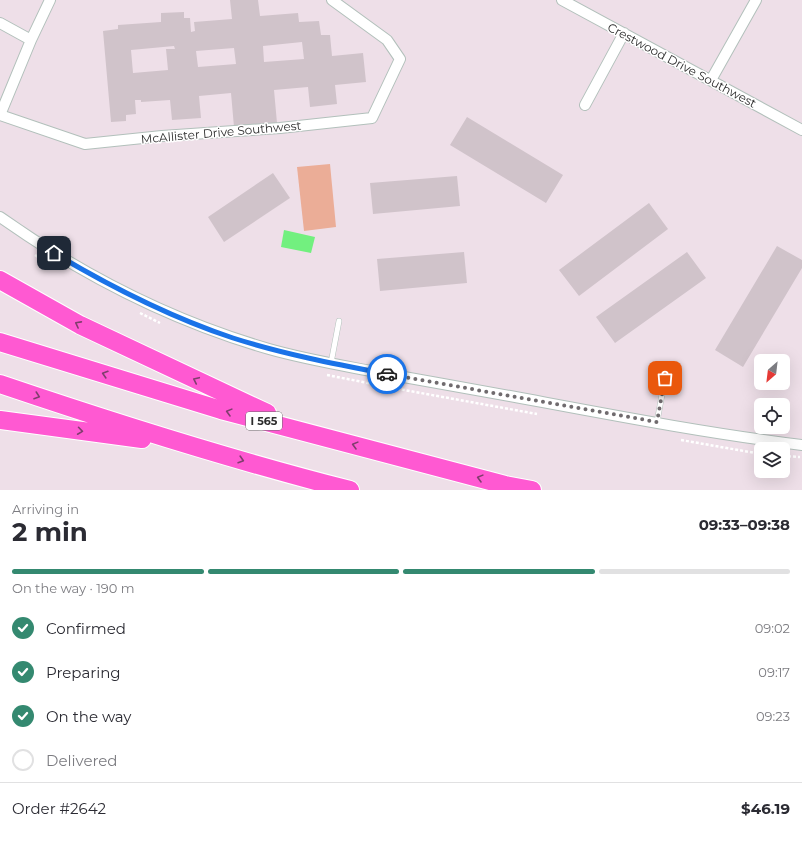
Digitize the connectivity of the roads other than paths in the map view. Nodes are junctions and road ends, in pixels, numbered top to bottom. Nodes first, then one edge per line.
1 (50, 0) edge
2 (332, 0) edge
3 (562, 0) edge
4 (756, 0) edge
5 (0, 23) edge
6 (624, 33) junction
7 (31, 40) junction
8 (711, 80) junction
9 (585, 105) dead end
10 (802, 130) edge
11 (0, 217) edge
12 (0, 280) edge
13 (338, 321) dead end
14 (0, 342) edge
15 (331, 363) junction
16 (665, 378) dead end
17 (0, 384) edge
18 (0, 420) edge
19 (657, 422) junction
20 (307, 432) junction
21 (802, 445) edge
22 (194, 446) junction
23 (350, 490) edge
24 (532, 490) edge

1 - 7 street, McAllister Drive Southwest
2 - 7 street, McAllister Drive Southwest
3 - 6 street, Crestwood Drive Southwest
4 - 8 street
5 - 7 street
6 - 8 street, Crestwood Drive Southwest
6 - 9 street
8 - 10 street, Crestwood Drive Southwest
11 - 15 street
20 -> 12 highway
13 - 15 lane
20 -> 14 highway, I 565
15 - 19 street
16 - 19 lane
17 -> 22 highway
18 -> 22 highway
19 - 21 street
24 -> 20 highway, I 565
22 -> 23 highway

